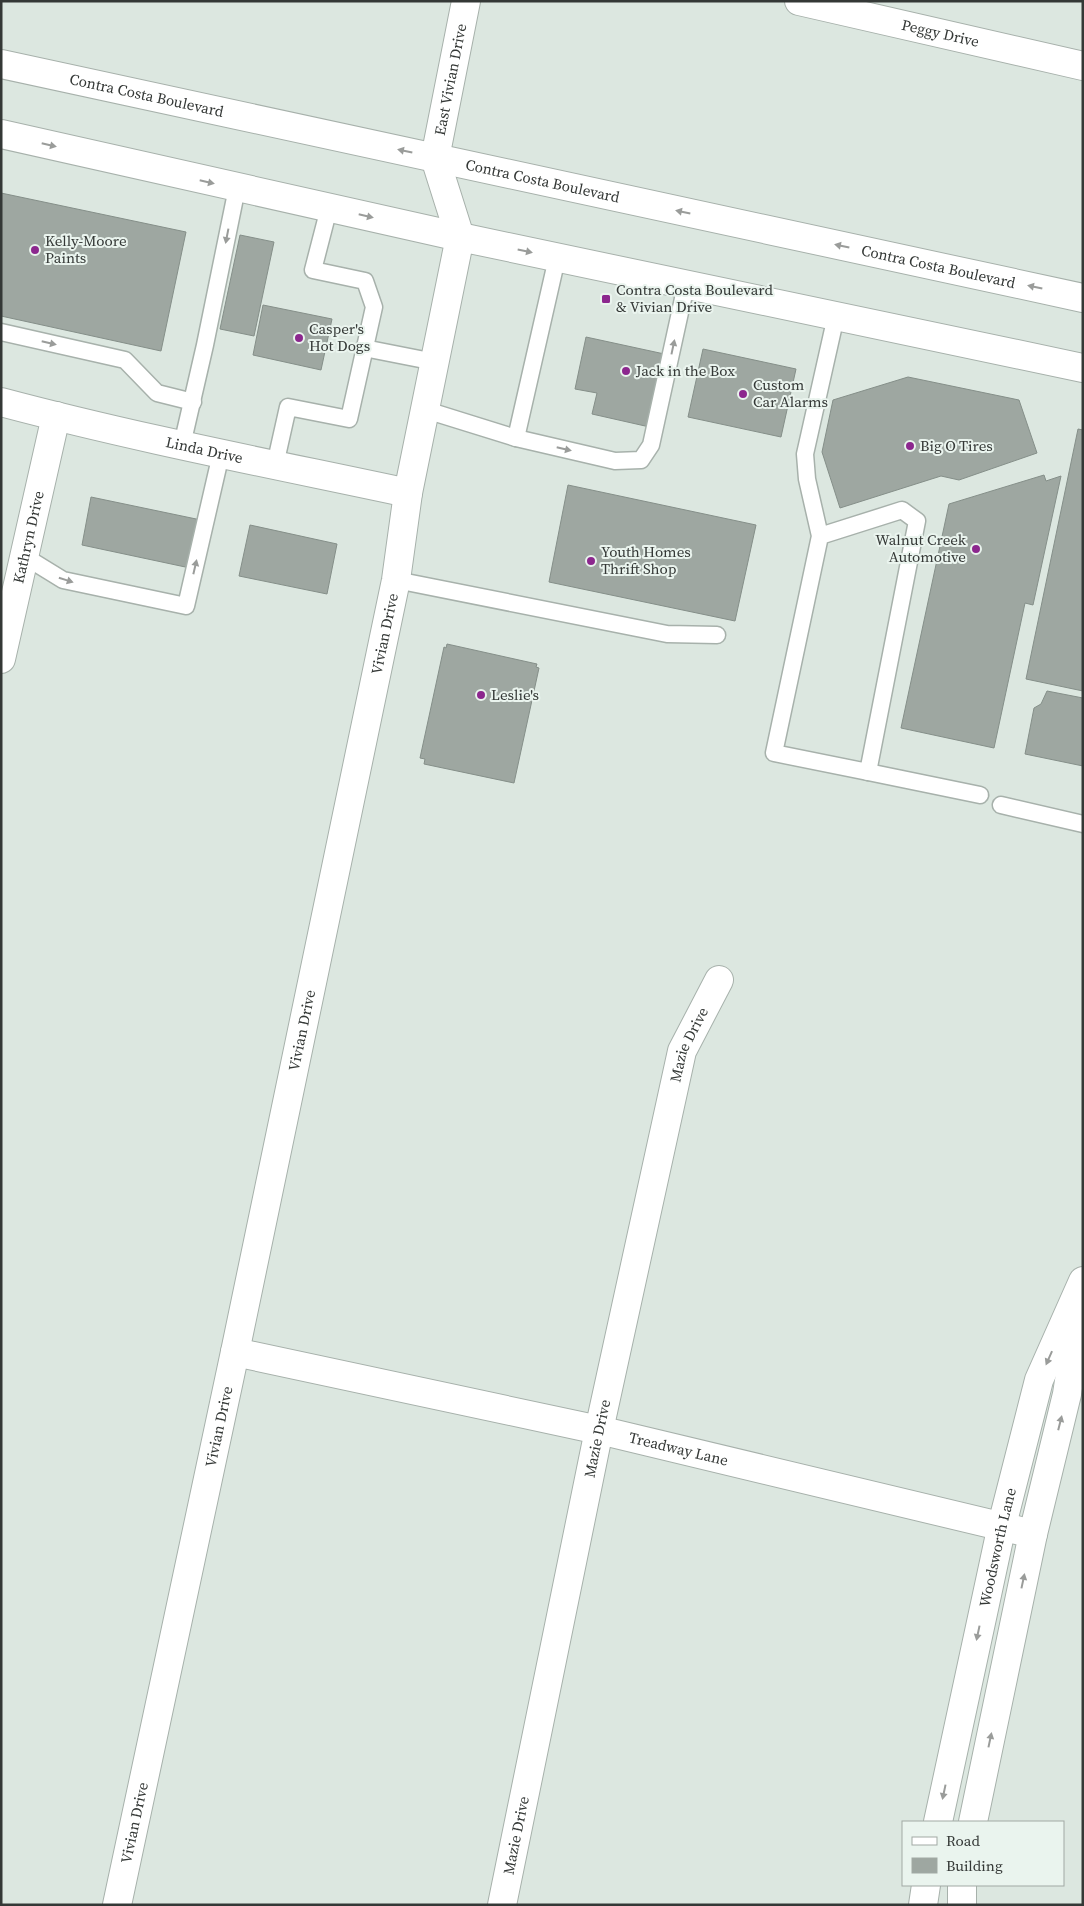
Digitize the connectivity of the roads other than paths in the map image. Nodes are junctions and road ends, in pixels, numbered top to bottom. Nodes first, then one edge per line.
1 (466, 1) edge
2 (811, 3) edge
3 (1, 64) edge
4 (1083, 66) edge
5 (1, 134) edge
6 (435, 158) junction
7 (237, 188) junction
8 (329, 208) junction
9 (460, 237) junction
10 (557, 258) junction
11 (686, 285) junction
12 (1083, 298) edge
13 (836, 316) junction
14 (1, 332) edge
15 (364, 348) junction
16 (435, 362) junction
17 (1083, 368) edge
18 (1, 402) edge
19 (192, 402) junction
20 (426, 410) junction
21 (56, 416) junction
22 (516, 438) junction
23 (182, 445) junction
24 (221, 454) junction
25 (275, 465) junction
26 (408, 493) junction
27 (820, 536) junction
28 (24, 556) junction
29 (396, 580) junction
30 (717, 635) dead end
31 (1, 659) edge
32 (868, 772) junction
33 (980, 795) dead end
34 (1001, 805) dead end
35 (1083, 824) edge
36 (719, 980) dead end
37 (1083, 1281) edge
38 (1083, 1291) edge
39 (235, 1352) junction
40 (1075, 1395) edge
41 (599, 1430) junction
42 (1002, 1525) junction
43 (1033, 1534) junction
44 (938, 1821) edge
45 (973, 1821) edge
46 (926, 1886) edge
47 (962, 1886) edge
48 (117, 1905) edge
49 (502, 1905) edge
50 (923, 1905) edge
51 (962, 1905) edge

1 - 6 street, East Vivian Drive
2 - 4 street, Peggy Drive
6 -> 3 street, Contra Costa Boulevard
5 -> 7 street
6 - 9 street, Vivian Drive
12 -> 6 street, Contra Costa Boulevard
7 - 8 street
7 -> 19 lane
8 -> 9 street
8 - 15 lane
9 -> 10 street
9 - 16 street, Vivian Drive
10 - 11 street
10 - 22 lane
11 - 13 street
22 -> 11 lane
13 - 17 street
13 - 27 lane
14 -> 19 lane
15 - 16 lane
15 - 25 lane
16 - 20 street, Vivian Drive
18 - 21 street, Linda Drive
19 - 23 lane
20 - 22 lane
20 - 26 street, Vivian Drive
21 - 23 street, Linda Drive
21 - 28 street, Kathryn Drive
23 - 24 street, Linda Drive
24 - 25 street, Linda Drive
28 -> 24 lane
25 - 26 street, Linda Drive
26 - 29 street, Vivian Drive
27 - 32 lane
27 - 32 lane
28 - 31 street, Kathryn Drive
29 - 30 lane
29 - 39 street, Vivian Drive
32 - 33 lane
34 - 35 lane
36 - 41 street, Mazie Drive
37 -> 42 street, Woodsworth Lane
38 - 40 street, Woodsworth Lane
39 - 41 street, Treadway Lane
39 - 48 street, Vivian Drive
43 -> 40 street, Woodsworth Lane
41 - 42 street, Treadway Lane
41 - 49 street, Mazie Drive
42 - 43 street, Treadway Lane
42 -> 44 street, Woodsworth Lane
45 -> 43 street, Woodsworth Lane
46 - 50 street
47 - 51 street

